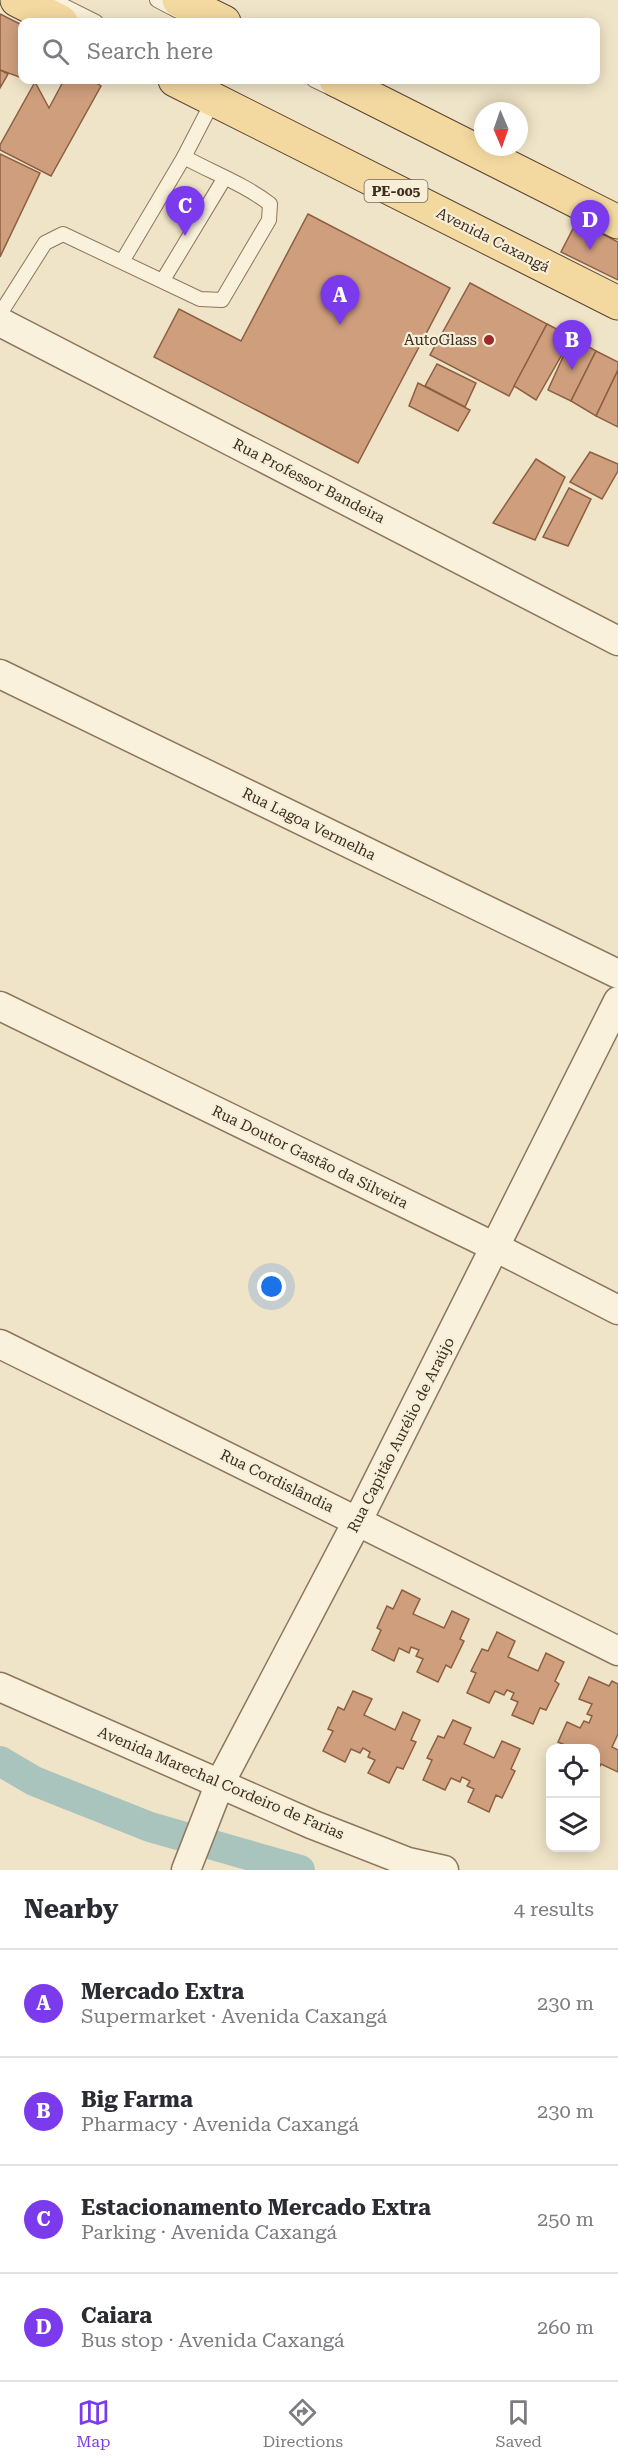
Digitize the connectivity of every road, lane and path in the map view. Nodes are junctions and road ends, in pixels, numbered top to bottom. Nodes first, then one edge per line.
1 (17, 0) edge
2 (52, 0) edge
3 (157, 0) edge
4 (179, 0) edge
5 (218, 17) edge
6 (54, 18) edge
7 (88, 18) edge
8 (195, 84) edge
9 (322, 84) edge
10 (344, 84) edge
11 (219, 89) junction
12 (184, 157) junction
13 (224, 179) junction
14 (479, 217) dead end
15 (618, 222) edge
16 (618, 233) edge
17 (123, 260) junction
18 (163, 280) junction
19 (618, 288) edge
20 (618, 303) edge
21 (0, 314) edge
22 (0, 322) edge
23 (618, 640) edge
24 (0, 674) edge
25 (618, 974) edge
26 (618, 1001) edge
27 (0, 1006) edge
28 (495, 1247) junction
29 (618, 1310) edge
30 (0, 1344) edge
31 (357, 1522) junction
32 (618, 1650) edge
33 (0, 1687) edge
34 (217, 1791) junction
35 (191, 1866) edge
36 (444, 1870) edge

1 - 6 main road
2 - 7 lane
3 - 5 lane
4 - 5 main road
8 - 11 main road, Avenida Caxangá / PE-005
9 - 16 lane
10 - 15 main road
11 - 12 lane
11 - 20 main road, Avenida Caxangá / PE-005
12 - 13 lane
12 - 17 lane
13 - 18 lane
13 - 18 lane
14 - 19 lane
17 - 18 lane
17 - 21 lane
22 - 23 street, Rua Professor Bandeira
24 - 25 street, Rua Lagoa Vermelha
26 - 28 street, Rua Capitão Aurélio de Araújo
27 - 28 street, Rua Doutor Gastão da Silveira
28 - 29 street, Rua Doutor Gastão da Silveira
28 - 31 street, Rua Capitão Aurélio de Araújo
30 - 31 street, Rua Cordislândia
31 - 32 street, Rua Cordislândia
31 - 34 street, Rua Capitão Aurélio de Araújo
33 - 34 street, Avenida Marechal Cordeiro de Farias
34 - 35 street, Rua Capitão Aurélio de Araújo
34 - 36 street, Avenida Marechal Cordeiro de Farias

